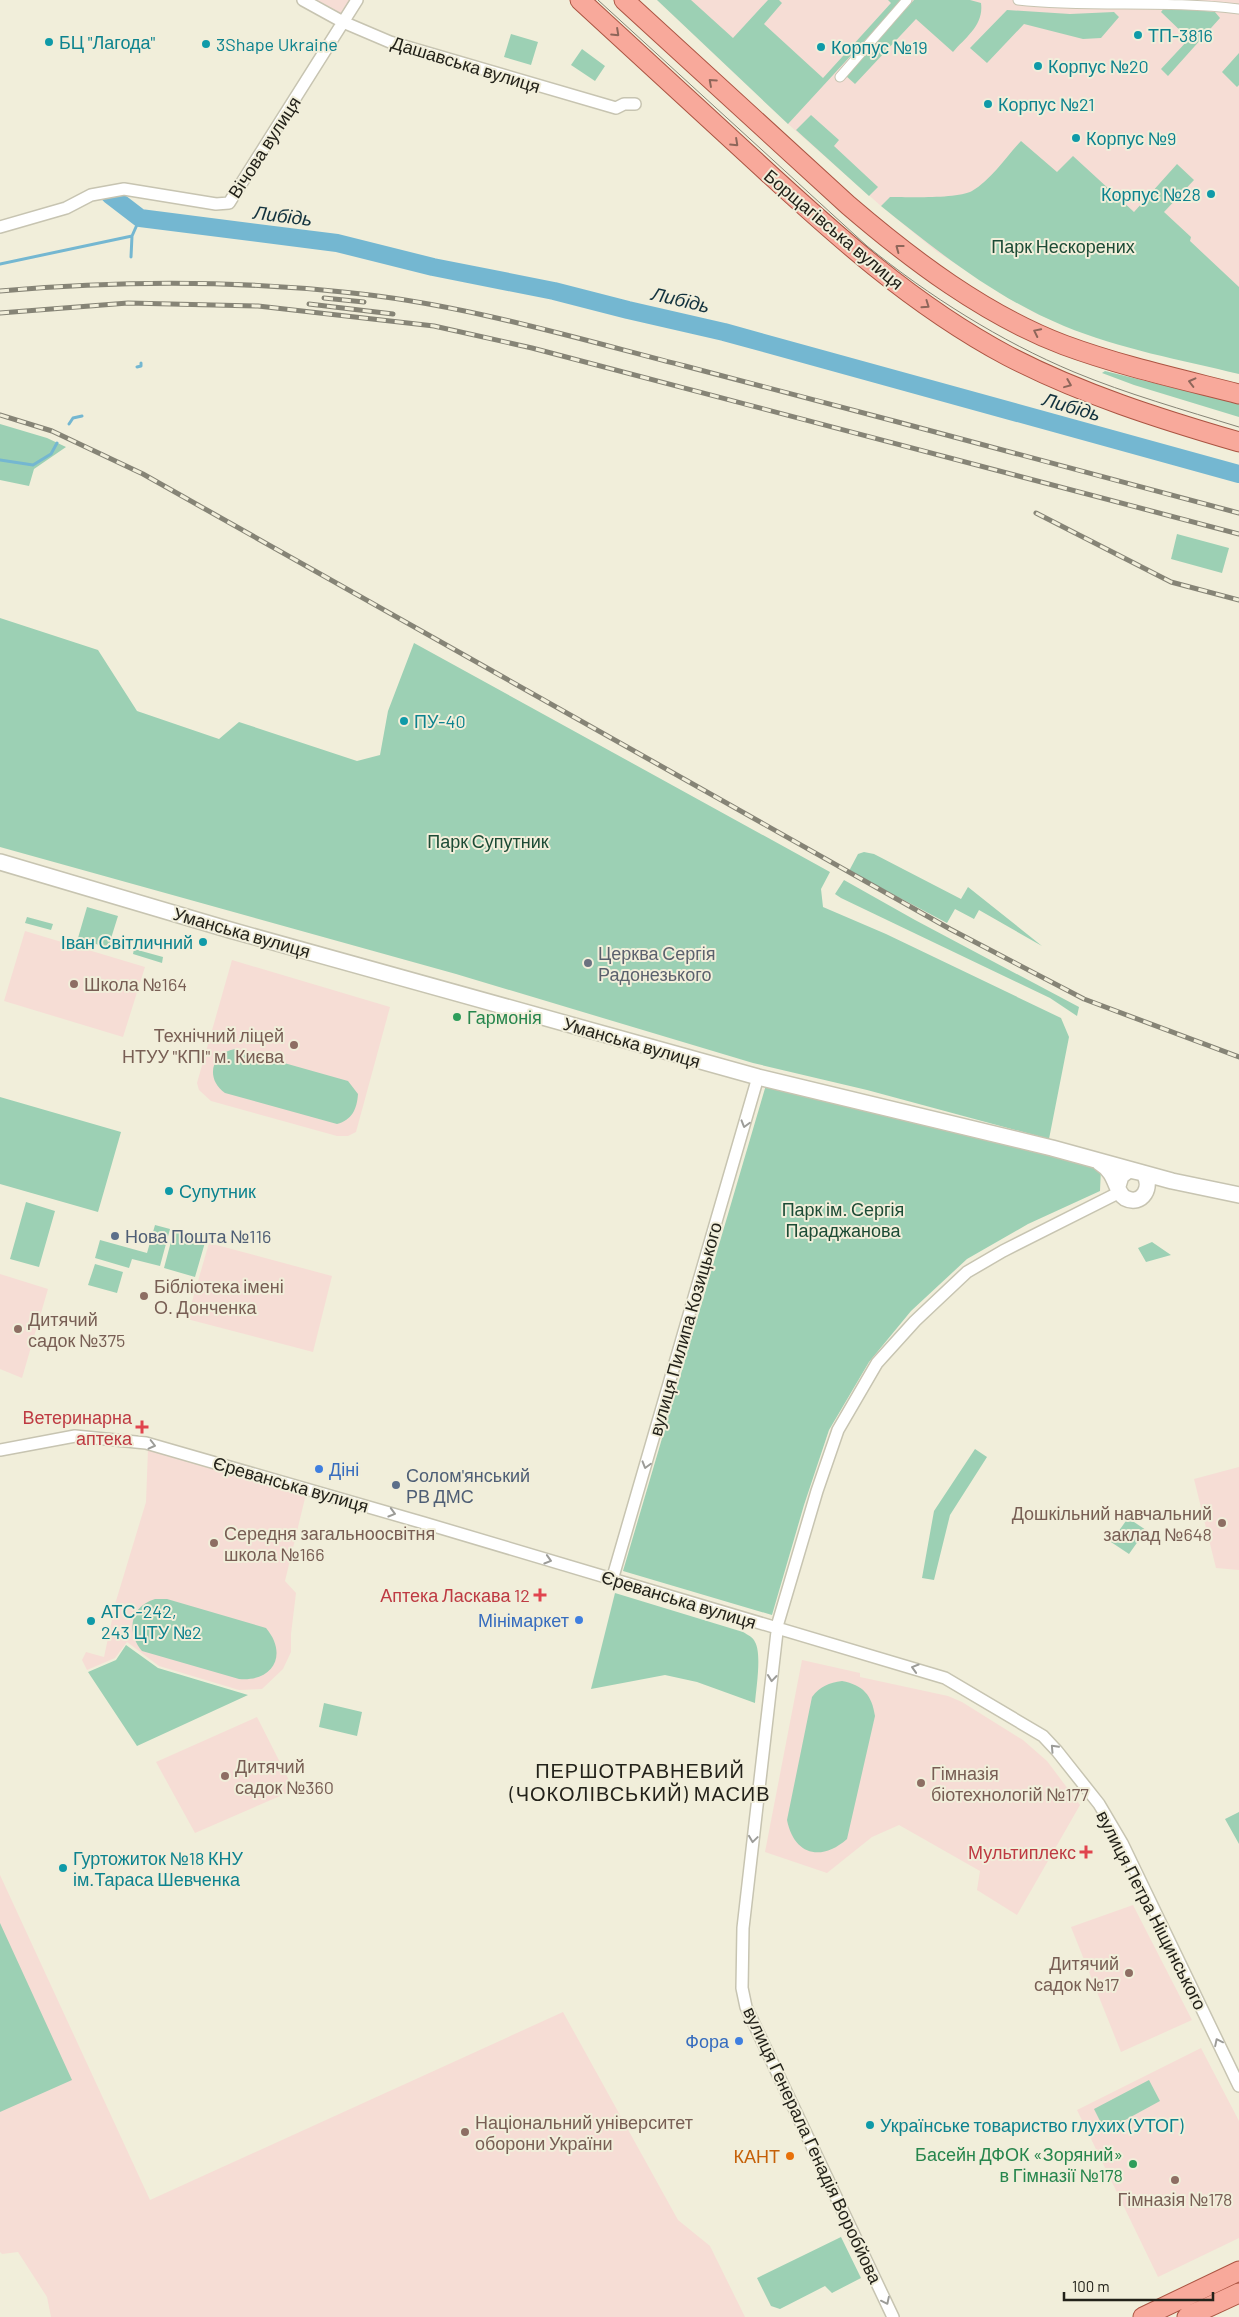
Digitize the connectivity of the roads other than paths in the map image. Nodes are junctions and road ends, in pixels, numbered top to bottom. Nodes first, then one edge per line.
1 (303, 0) edge
2 (357, 0) edge
3 (580, 0) edge
4 (624, 0) edge
5 (907, 0) edge
6 (1018, 0) edge
7 (1239, 9) edge
8 (343, 22) junction
9 (840, 76) dead end
10 (635, 104) dead end
11 (0, 227) edge
12 (1239, 394) edge
13 (1239, 442) edge
14 (0, 862) edge
15 (758, 1077) junction
16 (1094, 1160) junction
17 (1139, 1171) junction
18 (1172, 1181) junction
19 (1119, 1189) junction
20 (1147, 1191) junction
21 (1239, 1195) edge
22 (0, 1450) edge
23 (612, 1580) junction
24 (778, 1629) junction
25 (1239, 2086) edge
26 (1239, 2270) edge
27 (1239, 2293) edge
28 (1180, 2298) junction
29 (894, 2317) edge
30 (1144, 2317) edge
31 (1188, 2317) edge

1 - 8 street, Дашавська вулиця
2 - 8 street, Вічова вулиця
3 -> 13 main road, Борщагівська вулиця
12 -> 4 main road, Борщагівська вулиця
5 - 9 street
6 - 7 street
8 - 10 street, Дашавська вулиця
8 - 11 street, Вічова вулиця
14 - 15 street, Уманська вулиця
15 - 16 street, Уманська вулиця
15 -> 23 street, вулиця Пилипа Козицького
16 - 17 street, Уманська вулиця
16 - 19 street, Уманська вулиця
17 - 18 street, Уманська вулиця
17 - 19 street
17 - 20 street
18 - 20 street
18 - 21 street, Уманська вулиця
19 - 20 street
19 - 24 street, вулиця Генерала Генадія Воробйова
22 -> 23 street, Єреванська вулиця
23 - 24 street, Єреванська вулиця
25 -> 24 street, вулиця Петра Ніщинського
24 -> 29 street, вулиця Генерала Генадія Воробйова
26 - 28 main road
27 - 31 main road
28 - 30 main road
28 - 31 street

